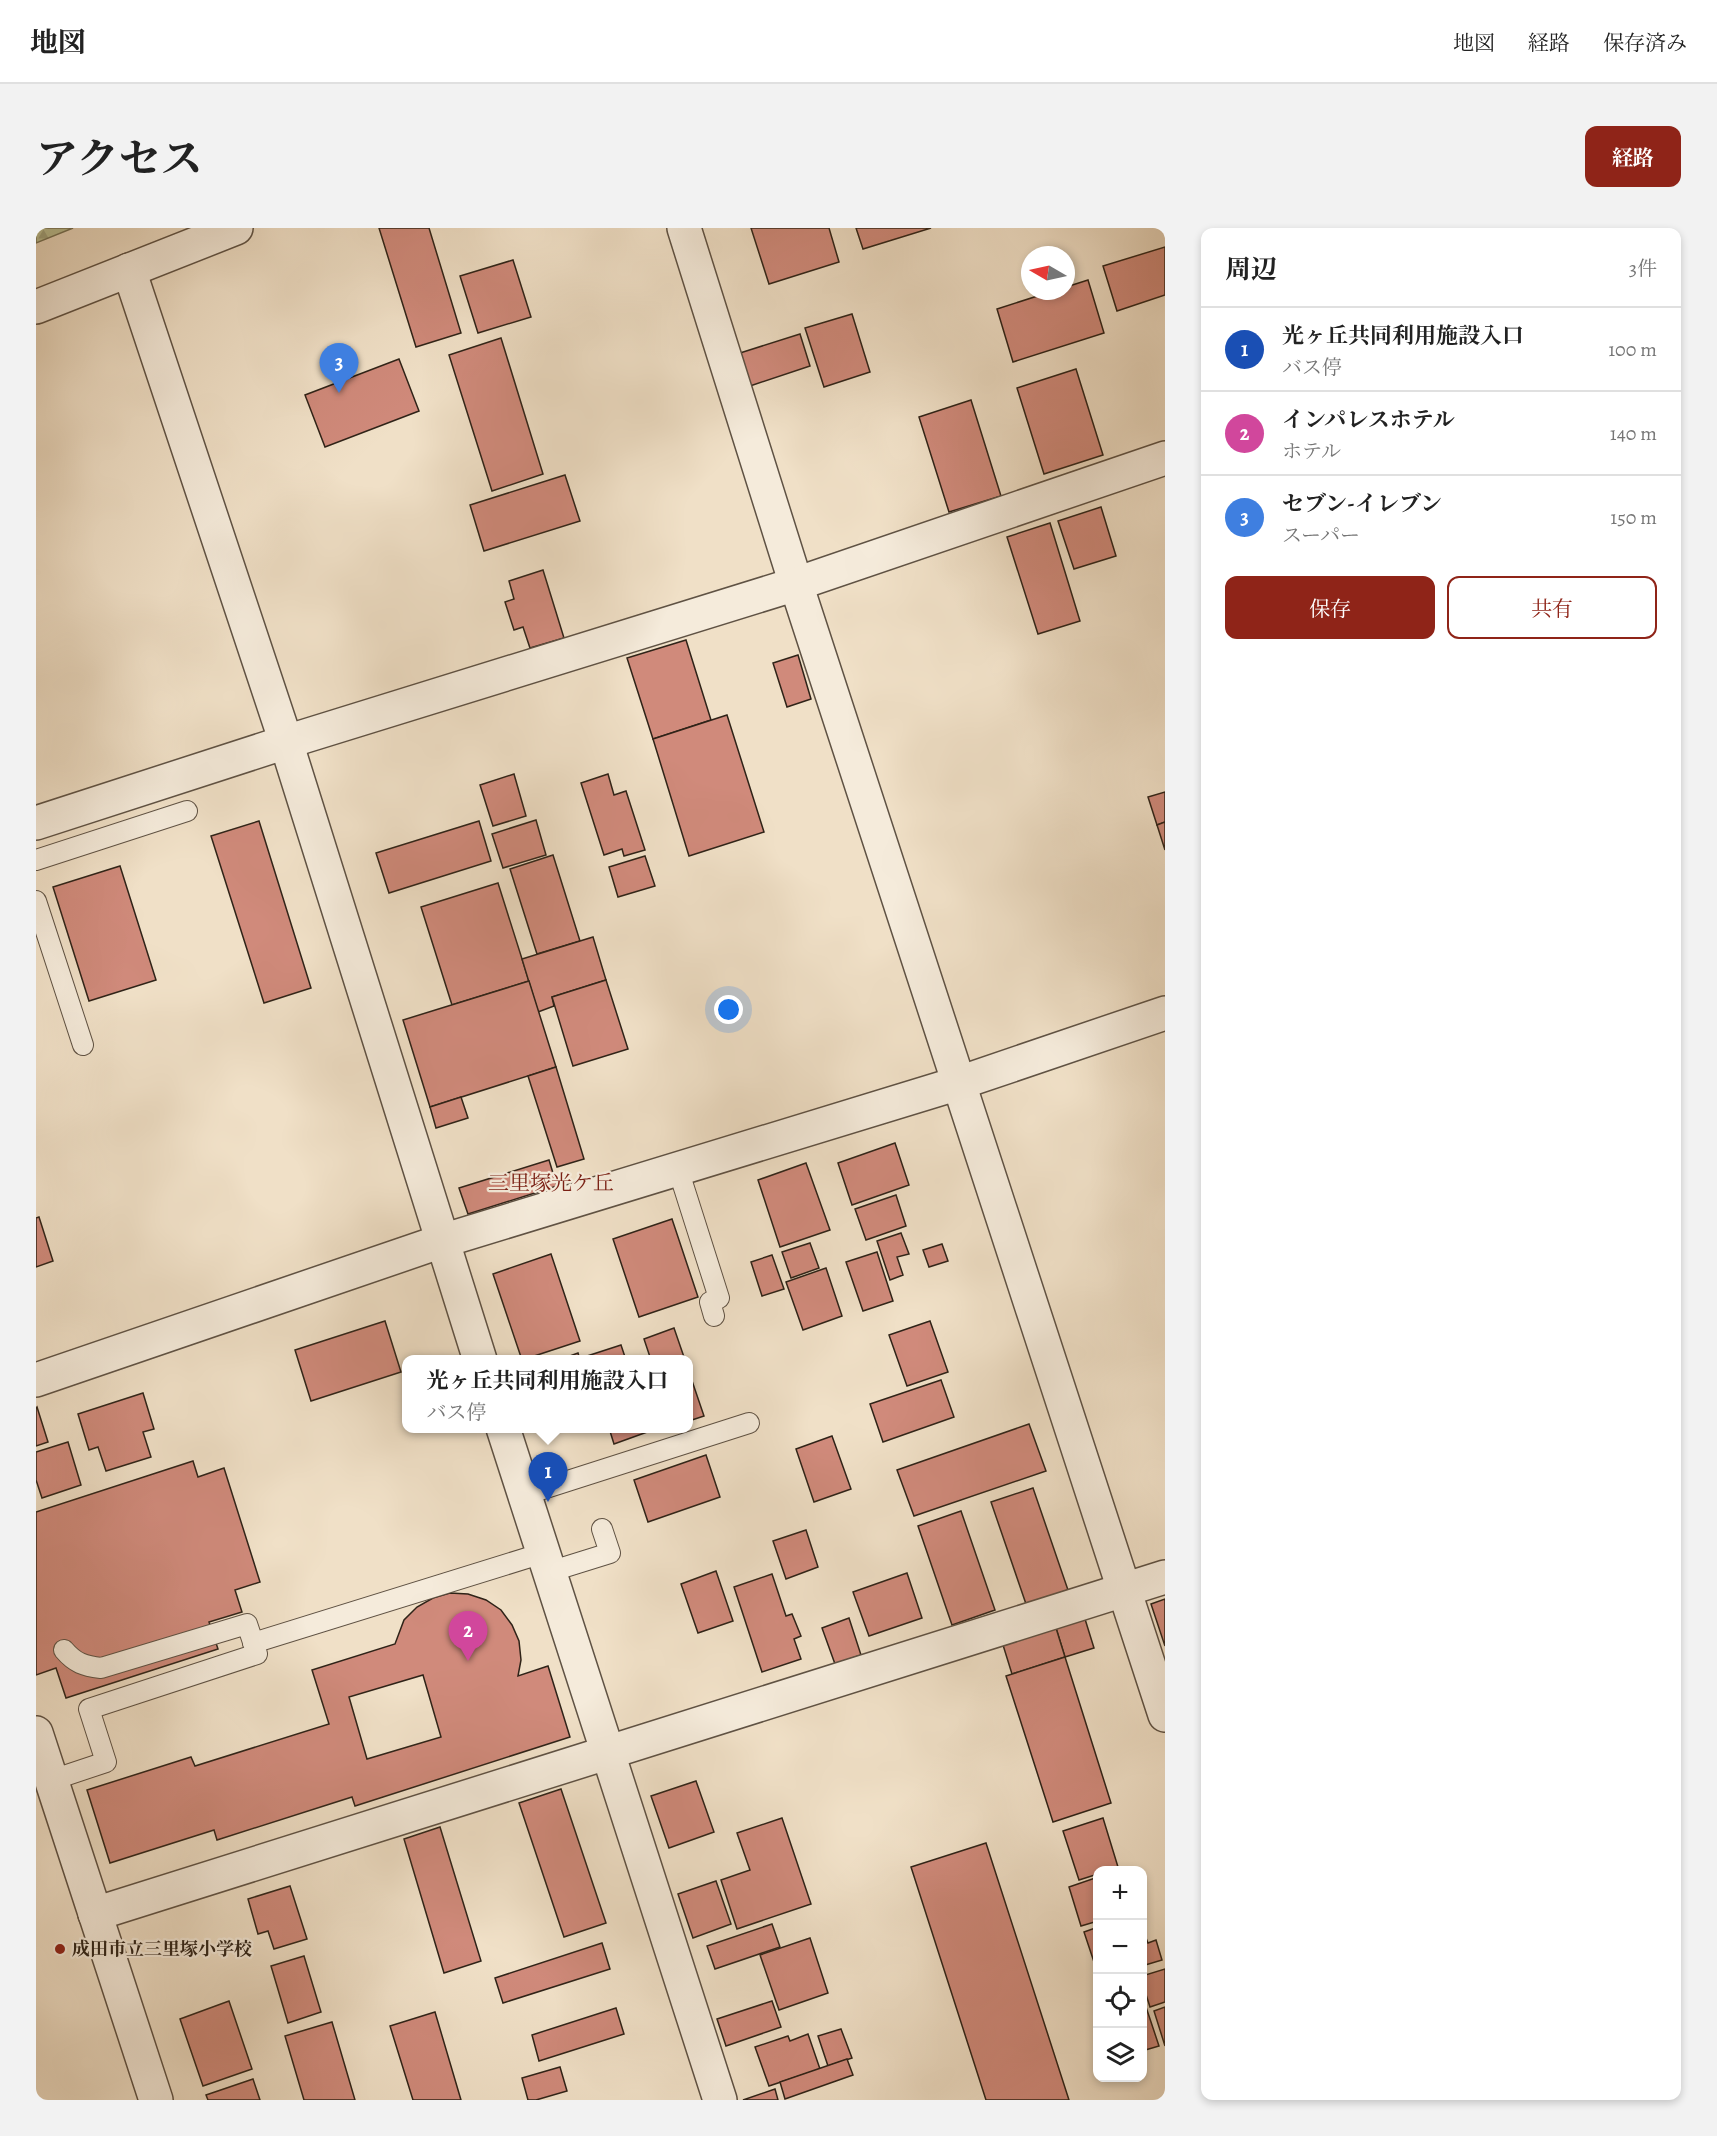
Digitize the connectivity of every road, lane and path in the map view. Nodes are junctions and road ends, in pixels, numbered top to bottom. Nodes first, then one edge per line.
1 (236, 228) edge
2 (684, 228) edge
3 (129, 270) junction
4 (36, 307) edge
5 (1165, 458) edge
6 (796, 584) junction
7 (286, 742) junction
8 (187, 811) dead end
9 (36, 823) edge
10 (36, 860) edge
11 (36, 901) edge
12 (1165, 1013) edge
13 (83, 1045) dead end
14 (959, 1083) junction
15 (678, 1168) junction
16 (442, 1241) junction
17 (714, 1316) dead end
18 (479, 1355) edge
19 (36, 1380) edge
20 (749, 1423) dead end
21 (505, 1433) edge
22 (524, 1495) junction
23 (602, 1529) dead end
24 (546, 1563) junction
25 (1165, 1577) edge
26 (1125, 1590) junction
27 (253, 1643) junction
28 (64, 1650) dead end
29 (1165, 1715) edge
30 (36, 1733) edge
31 (607, 1753) junction
32 (52, 1780) junction
33 (95, 1914) junction
34 (156, 2100) edge
35 (720, 2100) edge

1 - 3 street
2 - 6 street
3 - 4 street
3 - 7 street
5 - 6 street
6 - 7 street
6 - 14 street
7 - 9 street
7 - 16 street
8 - 10 lane
11 - 13 lane
12 - 14 street
14 - 15 street
14 - 26 street
15 - 16 street
15 - 17 lane
16 - 18 street
16 - 19 street
20 - 22 lane
21 - 22 street
22 - 24 street
23 - 24 lane
24 - 27 lane
24 - 31 street
25 - 26 street
26 - 29 street
26 - 31 street
27 - 28 lane
27 - 32 lane
30 - 32 street
31 - 33 street
31 - 35 street
32 - 33 street
33 - 34 street

